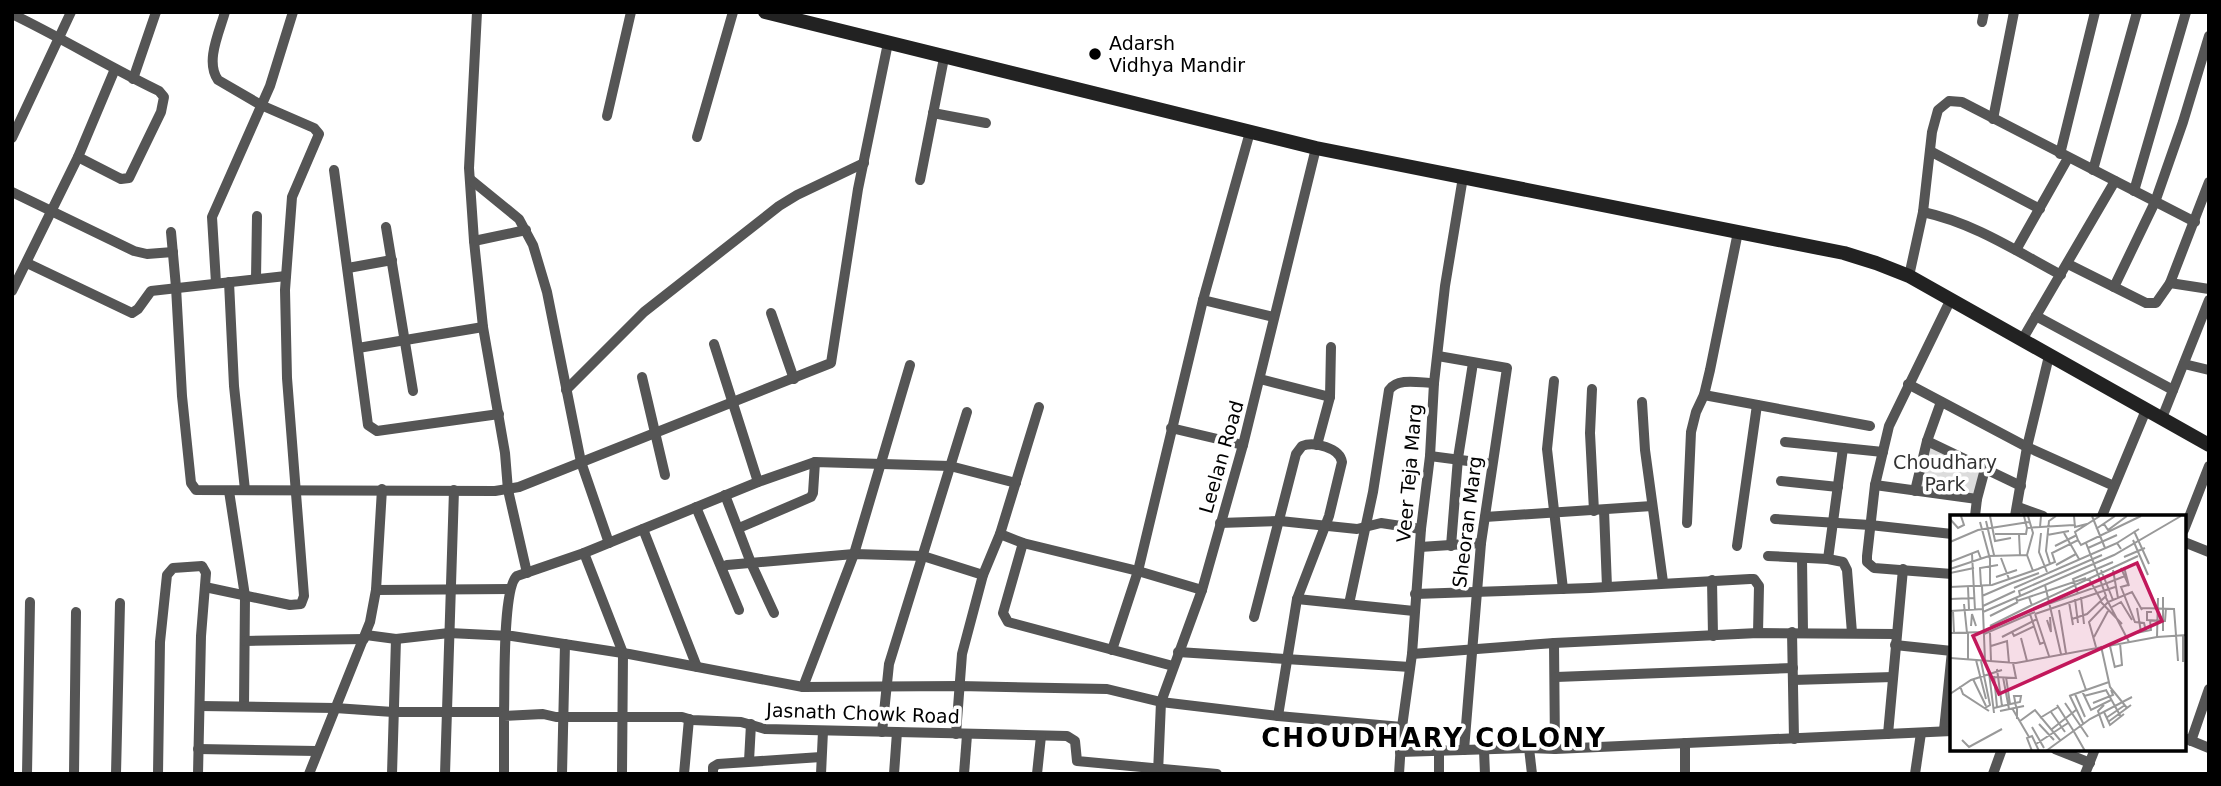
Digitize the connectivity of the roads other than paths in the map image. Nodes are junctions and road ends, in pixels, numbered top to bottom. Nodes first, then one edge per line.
1 (71, 12) edge
2 (156, 12) edge
3 (225, 12) edge
4 (293, 12) edge
5 (477, 12) edge
6 (631, 12) edge
7 (733, 12) edge
8 (765, 12) edge
9 (2014, 12) edge
10 (2095, 12) edge
11 (2137, 12) edge
12 (2186, 12) edge
13 (12, 14) edge
14 (784, 15) edge
15 (821, 19) edge
16 (2209, 36) edge
17 (60, 37) junction
18 (888, 43) junction
19 (944, 58) junction
20 (114, 69) junction
21 (133, 79) junction
22 (261, 106) junction
23 (933, 113) junction
24 (607, 116) dead end
25 (1993, 119) junction
26 (986, 123) dead end
27 (1250, 132) junction
28 (697, 136) dead end
29 (12, 138) edge
30 (1316, 148) junction
31 (1930, 151) junction
32 (2064, 156) junction
33 (78, 157) junction
34 (864, 163) junction
35 (334, 170) dead end
36 (2093, 170) junction
37 (1463, 177) junction
38 (470, 179) junction
39 (920, 180) dead end
40 (2115, 181) junction
41 (2209, 182) edge
42 (2134, 191) junction
43 (12, 192) edge
44 (2155, 202) junction
45 (2039, 209) junction
46 (52, 210) junction
47 (1923, 212) junction
48 (257, 216) dead end
49 (2195, 222) junction
50 (386, 227) dead end
51 (526, 230) junction
52 (171, 232) dead end
53 (1738, 232) junction
54 (474, 241) junction
55 (2016, 250) junction
56 (173, 252) junction
57 (392, 260) junction
58 (27, 263) junction
59 (2068, 264) junction
60 (348, 268) junction
61 (2061, 275) junction
62 (286, 276) junction
63 (1909, 276) junction
64 (256, 279) junction
65 (229, 282) junction
66 (216, 283) junction
67 (2170, 283) junction
68 (2114, 287) junction
69 (176, 288) junction
70 (2209, 289) edge
71 (12, 291) edge
72 (1203, 300) junction
73 (2209, 300) edge
74 (1950, 301) junction
75 (771, 313) dead end
76 (2036, 316) junction
77 (1274, 317) junction
78 (484, 327) junction
79 (406, 340) junction
80 (2022, 340) junction
81 (713, 344) dead end
82 (1331, 347) dead end
83 (358, 348) junction
84 (1438, 356) junction
85 (2049, 356) junction
86 (1473, 363) junction
87 (2184, 364) junction
88 (910, 365) dead end
89 (2209, 370) edge
90 (642, 377) dead end
91 (794, 379) junction
92 (1260, 379) junction
93 (1554, 381) dead end
94 (1434, 383) junction
95 (1908, 384) junction
96 (1592, 388) dead end
97 (566, 390) junction
98 (2173, 390) junction
99 (413, 391) dead end
100 (1704, 395) junction
101 (1330, 397) junction
102 (733, 402) junction
103 (1642, 402) dead end
104 (1941, 402) junction
105 (1757, 405) junction
106 (1039, 407) dead end
107 (2146, 410) junction
108 (967, 412) dead end
109 (499, 414) junction
110 (2162, 418) junction
111 (1870, 426) dead end
112 (1171, 428) junction
113 (655, 433) junction
114 (1927, 441) junction
115 (1785, 442) dead end
116 (2209, 444) edge
117 (1243, 445) junction
118 (1317, 445) junction
119 (2027, 447) junction
120 (1843, 448) junction
121 (1883, 452) junction
122 (1430, 456) junction
123 (1458, 458) junction
124 (581, 462) junction
125 (815, 462) junction
126 (880, 464) junction
127 (1491, 464) junction
128 (950, 466) junction
129 (2209, 466) edge
130 (1985, 469) junction
131 (665, 475) dead end
132 (1781, 481) dead end
133 (758, 482) junction
134 (1016, 483) junction
135 (1875, 485) junction
136 (2021, 485) junction
137 (2115, 486) junction
138 (1838, 487) junction
139 (382, 489) junction
140 (297, 490) junction
141 (454, 490) junction
142 (508, 490) junction
143 (229, 491) junction
144 (245, 491) junction
145 (1915, 491) junction
146 (725, 495) junction
147 (1977, 499) junction
148 (1652, 506) junction
149 (696, 507) junction
150 (1599, 510) junction
151 (2016, 512) edge
152 (1555, 513) junction
153 (1975, 515) edge
154 (2036, 515) edge
155 (2102, 515) edge
156 (1485, 517) junction
157 (1775, 519) dead end
158 (1280, 522) junction
159 (1220, 523) junction
160 (1686, 523) dead end
161 (1833, 523) junction
162 (1870, 525) junction
163 (2186, 525) edge
164 (1326, 526) junction
165 (1364, 527) junction
166 (739, 528) junction
167 (643, 529) junction
168 (1421, 529) junction
169 (1000, 534) junction
170 (1950, 534) edge
171 (609, 543) junction
172 (1023, 543) junction
173 (1480, 543) junction
174 (2186, 543) edge
175 (1451, 546) junction
176 (1737, 546) dead end
177 (1420, 547) junction
178 (2209, 552) edge
179 (584, 553) junction
180 (854, 554) junction
181 (923, 556) junction
182 (1768, 556) dead end
183 (1801, 558) junction
184 (1828, 559) junction
185 (751, 564) junction
186 (727, 565) dead end
187 (1903, 569) junction
188 (1138, 571) junction
189 (527, 573) junction
190 (1950, 573) edge
191 (983, 575) junction
192 (1712, 580) junction
193 (1664, 582) junction
194 (205, 587) junction
195 (1607, 587) junction
196 (451, 589) junction
197 (509, 589) junction
198 (1563, 589) junction
199 (376, 590) junction
200 (1202, 590) junction
201 (1476, 591) junction
202 (1415, 594) junction
203 (246, 596) junction
204 (1297, 599) junction
205 (30, 603) dead end
206 (120, 603) dead end
207 (1349, 604) junction
208 (739, 610) dead end
209 (1414, 611) junction
210 (76, 612) dead end
211 (775, 613) dead end
212 (1254, 617) dead end
213 (1798, 632) junction
214 (449, 633) junction
215 (1758, 633) junction
216 (1852, 633) junction
217 (1713, 635) junction
218 (506, 636) junction
219 (365, 637) junction
220 (396, 639) junction
221 (1896, 639) junction
222 (245, 641) junction
223 (1554, 643) junction
224 (565, 644) junction
225 (1112, 650) junction
226 (1474, 650) junction
227 (1950, 651) edge
228 (1178, 652) junction
229 (623, 653) junction
230 (1412, 654) junction
231 (1289, 660) junction
232 (1173, 666) junction
233 (697, 667) junction
234 (1410, 667) junction
235 (1793, 668) junction
236 (1556, 677) junction
237 (1893, 677) junction
238 (1950, 678) edge
239 (1793, 680) junction
240 (959, 686) junction
241 (803, 687) junction
242 (886, 688) junction
243 (2208, 690) edge
244 (1161, 702) junction
245 (200, 705) junction
246 (244, 706) junction
247 (335, 708) junction
248 (393, 712) junction
249 (447, 712) junction
250 (624, 715) junction
251 (564, 716) junction
252 (1278, 716) junction
253 (689, 719) junction
254 (751, 724) junction
255 (1402, 727) junction
256 (823, 731) junction
257 (1948, 731) edge
258 (882, 732) junction
259 (897, 732) junction
260 (1921, 733) junction
261 (961, 734) junction
262 (1888, 734) junction
263 (1041, 736) junction
264 (1794, 739) junction
265 (2187, 739) edge
266 (1685, 743) junction
267 (1530, 748) junction
268 (2209, 748) edge
269 (198, 749) junction
270 (1555, 749) junction
271 (1464, 750) junction
272 (1485, 750) junction
273 (317, 751) junction
274 (1439, 751) junction
275 (2001, 751) edge
276 (2058, 751) edge
277 (2094, 751) edge
278 (1400, 752) junction
279 (821, 757) junction
280 (749, 761) junction
281 (2087, 769) edge
282 (1158, 771) edge
283 (27, 774) edge
284 (74, 774) edge
285 (116, 774) edge
286 (158, 774) edge
287 (198, 774) edge
288 (309, 774) edge
289 (392, 774) edge
290 (445, 774) edge
291 (504, 774) edge
292 (562, 774) edge
293 (622, 774) edge
294 (684, 774) edge
295 (713, 774) edge
296 (821, 774) edge
297 (894, 774) edge
298 (964, 774) edge
299 (1037, 774) edge
300 (1217, 774) edge
301 (1399, 774) edge
302 (1439, 774) edge
303 (1485, 774) edge
304 (1532, 774) edge
305 (1685, 774) edge
306 (1915, 774) edge
307 (1993, 774) edge

1 - 17 street
2 - 21 street
3 - 22 street
4 - 22 street
5 - 38 street
6 - 24 street
7 - 28 street
8 - 14 main road
9 - 25 street
10 - 32 street
11 - 36 street
12 - 42 street
13 - 17 street
14 - 15 main road
15 - 18 main road
16 - 44 street
17 - 20 street
17 - 29 street
18 - 19 main road
18 - 34 street
19 - 23 street
19 - 27 main road
20 - 21 street
20 - 33 street
21 - 33 street
22 - 62 street
22 - 66 street
23 - 26 street
23 - 39 street
25 - 31 street
25 - 32 street
27 - 30 main road
27 - 72 street
30 - 37 main road
30 - 77 street, Leelan Road
31 - 45 street
31 - 47 street
32 - 36 street
32 - 45 street
33 - 46 street
34 - 91 street
34 - 97 street
35 - 60 street
36 - 40 street
37 - 53 main road
37 - 84 street, Veer Teja Marg
38 - 51 street
38 - 54 street
40 - 42 street
40 - 59 street
41 - 49 street
42 - 44 street
43 - 46 street
44 - 49 street
44 - 68 street
45 - 55 street
46 - 56 street
46 - 58 street
47 - 55 street
47 - 63 street
48 - 64 street
49 - 67 street
50 - 57 street
51 - 54 street
51 - 97 street
52 - 56 street
53 - 63 main road
53 - 100 street
54 - 78 street
55 - 61 street
56 - 69 street
57 - 60 street
57 - 79 street
58 - 69 street
58 - 71 street
59 - 61 street
59 - 68 street
60 - 83 street
61 - 76 street
62 - 64 street
62 - 140 street
63 - 74 main road
64 - 65 street
65 - 66 street
65 - 144 street
66 - 69 street
67 - 68 street
67 - 70 street
69 - 143 street
72 - 77 street
72 - 112 street
73 - 87 street
74 - 80 main road
74 - 95 street
75 - 91 street
76 - 80 street
76 - 98 street
77 - 92 street, Leelan Road
78 - 79 street
78 - 109 street
79 - 83 street
79 - 99 street
80 - 85 main road
81 - 102 street
82 - 101 street
83 - 109 street
84 - 86 street, Sheoran Marg
84 - 94 street, Veer Teja Marg
85 - 107 main road
85 - 119 street
86 - 123 street
86 - 127 street, Sheoran Marg
87 - 89 street
87 - 98 street
88 - 126 street
90 - 113 street
91 - 102 street
92 - 101 street
92 - 117 street, Leelan Road
93 - 152 street
94 - 122 street, Veer Teja Marg
94 - 165 street
95 - 104 street
95 - 121 street
96 - 150 street
97 - 124 street
98 - 110 street
100 - 105 street
100 - 160 street
101 - 118 street
102 - 113 street
102 - 133 street
103 - 148 street
104 - 114 street
104 - 119 street
105 - 111 street
105 - 176 street
106 - 134 street
107 - 110 main road
107 - 137 street
108 - 128 street
109 - 142 street
110 - 116 main road
112 - 117 street
112 - 188 street
113 - 124 street
113 - 131 street
114 - 130 street
114 - 145 street
115 - 120 street
117 - 159 street, Leelan Road
118 - 158 street
118 - 164 street
119 - 136 street
119 - 137 street
120 - 121 street
120 - 138 street
121 - 135 street
122 - 123 street
122 - 168 street, Veer Teja Marg
123 - 127 street
123 - 175 street
124 - 142 street
124 - 171 street
125 - 126 street
125 - 133 street
125 - 166 street
126 - 128 street
126 - 180 street
127 - 156 street, Sheoran Marg
128 - 134 street
128 - 181 street
129 - 163 street
130 - 136 street
130 - 147 street
132 - 138 street
133 - 146 street
134 - 169 street
135 - 145 street
135 - 162 street
136 - 151 street
137 - 155 street
138 - 161 street
139 - 140 street
139 - 141 street
139 - 199 street
140 - 144 street
140 - 203 street
141 - 142 street
141 - 196 street
142 - 189 street
143 - 144 street
143 - 203 street
145 - 147 street
146 - 149 street
146 - 166 street
147 - 153 street
148 - 150 street
148 - 193 street
149 - 167 street
149 - 208 street
150 - 152 street
150 - 195 street
151 - 154 street
152 - 156 street
152 - 198 street
156 - 173 street, Sheoran Marg
157 - 161 street
158 - 159 street
158 - 164 street
158 - 212 street
159 - 200 street, Leelan Road
161 - 162 street
161 - 184 street
162 - 170 street
162 - 187 street
164 - 165 street
164 - 204 street
165 - 168 street
165 - 207 street
166 - 185 street
167 - 171 street
167 - 233 street
168 - 177 street, Veer Teja Marg
169 - 172 street
169 - 191 street
171 - 179 street
172 - 188 street
172 - 225 street
173 - 175 street
173 - 201 street, Sheoran Marg
174 - 178 street
175 - 177 street
177 - 202 street, Veer Teja Marg
179 - 189 street
179 - 229 street
180 - 181 street
180 - 185 street
180 - 241 street
181 - 191 street
181 - 242 street
182 - 183 street
183 - 184 street
183 - 213 street
184 - 216 street
185 - 186 street
185 - 211 street
187 - 190 street
187 - 221 street
188 - 200 street
188 - 225 street
189 - 197 street
191 - 240 street
192 - 193 street
192 - 215 street
192 - 217 street
193 - 195 street
194 - 203 street
194 - 245 street
194 - 286 street
195 - 198 street
196 - 197 street
196 - 199 street
196 - 214 street
197 - 218 street
198 - 201 street
199 - 219 street
200 - 228 street, Leelan Road
201 - 202 street
201 - 226 street, Sheoran Marg
202 - 209 street, Veer Teja Marg
203 - 222 street
204 - 207 street
204 - 231 street
205 - 283 street
206 - 285 street
207 - 209 street
209 - 230 street, Veer Teja Marg
210 - 284 street
213 - 215 street
213 - 216 street
213 - 235 street
214 - 218 street
214 - 220 street
214 - 249 street
215 - 217 street
216 - 221 street
217 - 223 street
218 - 224 street
218 - 249 street
219 - 220 street
219 - 222 street
219 - 247 street
220 - 248 street
221 - 227 street
221 - 237 street
222 - 246 street
223 - 226 street
223 - 236 street
224 - 229 street
224 - 251 street
225 - 232 street
226 - 230 street
226 - 271 street, Sheoran Marg
228 - 231 street
228 - 232 street, Leelan Road
229 - 233 street
229 - 250 street
230 - 234 street, Veer Teja Marg
231 - 234 street
231 - 252 street
232 - 244 street, Leelan Road
233 - 241 street
234 - 255 street, Veer Teja Marg
235 - 236 street
235 - 239 street
236 - 270 street
237 - 239 street
237 - 262 street
238 - 257 street
239 - 264 street
240 - 242 street
240 - 244 street
240 - 261 street
241 - 242 street
242 - 258 street
243 - 265 street
244 - 252 street
244 - 282 street, Leelan Road
245 - 246 street
245 - 269 street
246 - 247 street
247 - 248 street
247 - 273 street
248 - 249 street
248 - 289 street
249 - 290 street
250 - 251 street, Jasnath Chowk Road
250 - 253 street, Jasnath Chowk Road
250 - 293 street
251 - 291 street, Jasnath Chowk Road
251 - 292 street
252 - 255 street
253 - 254 street, Jasnath Chowk Road
253 - 294 street
254 - 256 street, Jasnath Chowk Road
254 - 280 street
255 - 278 street, Veer Teja Marg
256 - 258 street, Jasnath Chowk Road
256 - 279 street
257 - 260 street
258 - 259 street, Jasnath Chowk Road
259 - 261 street, Jasnath Chowk Road
259 - 297 street
260 - 262 street
260 - 306 street
261 - 263 street, Jasnath Chowk Road
261 - 298 street
262 - 264 street
263 - 282 street, Jasnath Chowk Road
263 - 299 street
264 - 266 street
265 - 268 street
266 - 270 street
266 - 305 street
267 - 270 street
267 - 272 street
267 - 304 street
269 - 273 street
269 - 287 street
271 - 272 street
271 - 274 street
272 - 303 street
273 - 288 street
274 - 278 street
274 - 302 street
275 - 307 street
276 - 281 street
277 - 281 street
278 - 301 street, Veer Teja Marg
279 - 280 street
279 - 296 street
280 - 295 street
282 - 300 street, Jasnath Chowk Road

